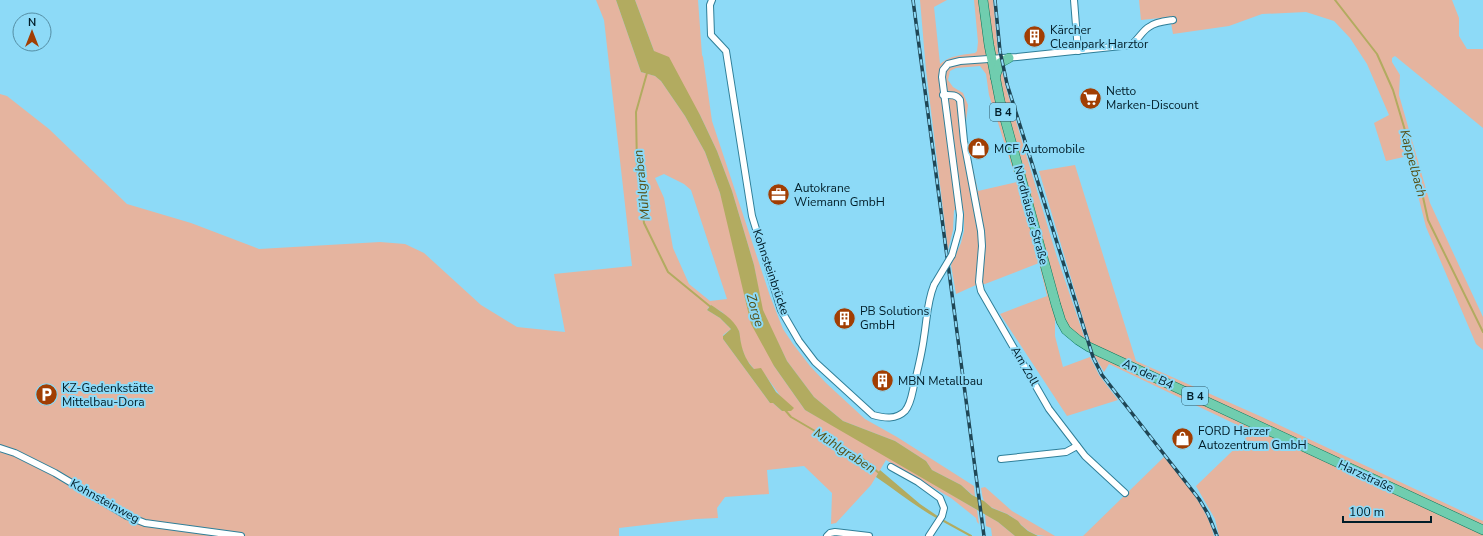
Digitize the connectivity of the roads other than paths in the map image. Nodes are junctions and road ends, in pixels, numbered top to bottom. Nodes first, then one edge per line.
1 (712, 0) edge
2 (984, 0) edge
3 (1074, 0) edge
4 (1173, 20) dead end
5 (1078, 51) junction
6 (1009, 58) junction
7 (991, 59) junction
8 (995, 78) junction
9 (943, 95) junction
10 (1089, 347) joint
11 (1249, 422) joint
12 (1077, 446) junction
13 (0, 448) edge
14 (1001, 459) dead end
15 (891, 466) dead end
16 (1125, 493) dead end
17 (1483, 530) edge
18 (932, 534) edge
19 (241, 536) edge
20 (827, 536) edge
21 (869, 536) edge

1 - 9 street, Kohnsteinbrücke, bridge
2 - 7 main road, Nordhäuser Straße / B 4
3 - 5 street
4 - 5 street, Kohnsteinbrücke
5 - 6 street, Kohnsteinbrücke
6 - 7 street, Kohnsteinbrücke
6 - 8 main road
7 - 8 main road, Nordhäuser Straße / B 4
7 - 9 street, Kohnsteinbrücke
8 - 10 main road, Nordhäuser Straße / B 4
9 - 12 street, Am Zoll
10 - 11 main road, An der B4 / B 4
11 - 17 main road, Harzstraße / B 4
12 - 14 street
12 - 16 street, Am Zoll
13 - 19 street, Kohnsteinweg
15 - 18 street
20 - 21 street

